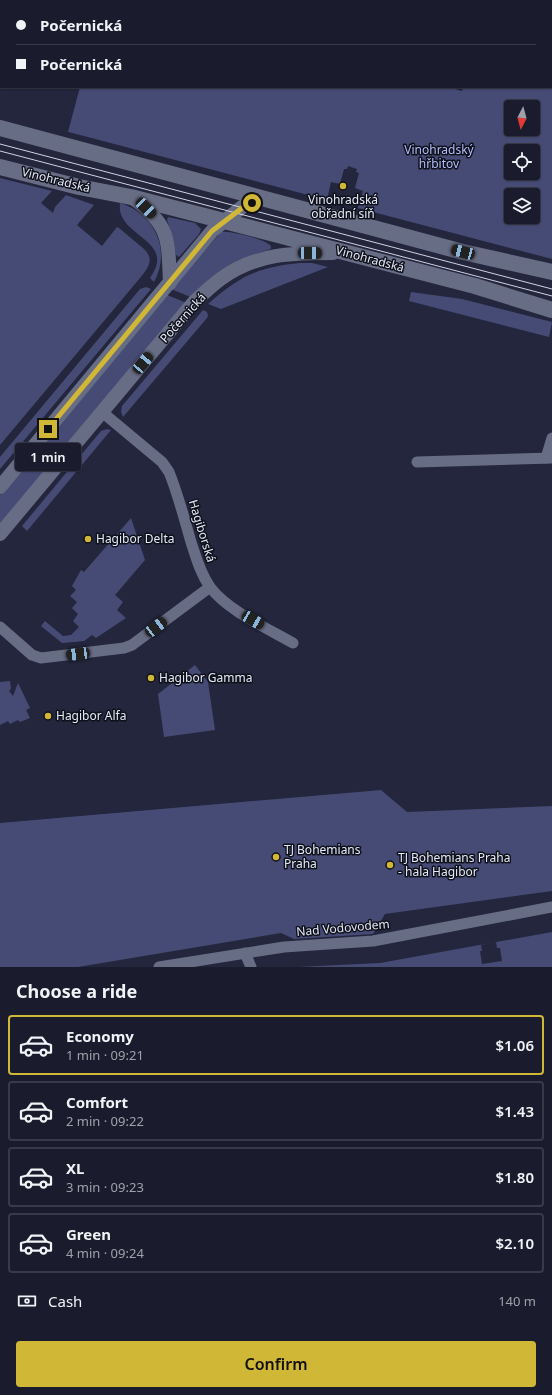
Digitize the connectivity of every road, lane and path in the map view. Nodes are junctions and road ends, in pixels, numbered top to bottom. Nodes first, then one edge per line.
1 (0, 128) edge
2 (0, 166) edge
3 (131, 197) junction
4 (262, 198) junction
5 (224, 221) junction
6 (347, 253) junction
7 (552, 272) edge
8 (170, 284) junction
9 (552, 310) edge
10 (102, 412) junction
11 (552, 438) edge
12 (549, 458) edge
13 (417, 462) dead end
14 (0, 487) edge
15 (0, 534) edge
16 (210, 587) junction
17 (0, 627) edge
18 (293, 643) dead end
19 (552, 907) edge
20 (245, 953) junction
21 (159, 967) edge
22 (251, 967) edge

1 - 4 main road
2 - 3 main road, Vinohradská
3 - 5 main road, Vinohradská
3 - 8 street
4 - 5 street
4 - 7 main road
5 - 6 main road, Vinohradská
5 - 8 street
6 - 9 main road, Vinohradská
6 - 10 street, Počernická
8 - 14 street
10 - 15 street, Počernická
10 - 16 street, Hagiborská
11 - 12 street
12 - 13 street
16 - 17 street
16 - 18 street, Hagiborská
19 - 20 street, Nad Vodovodem
20 - 21 street, Nad Vodovodem
20 - 22 street

